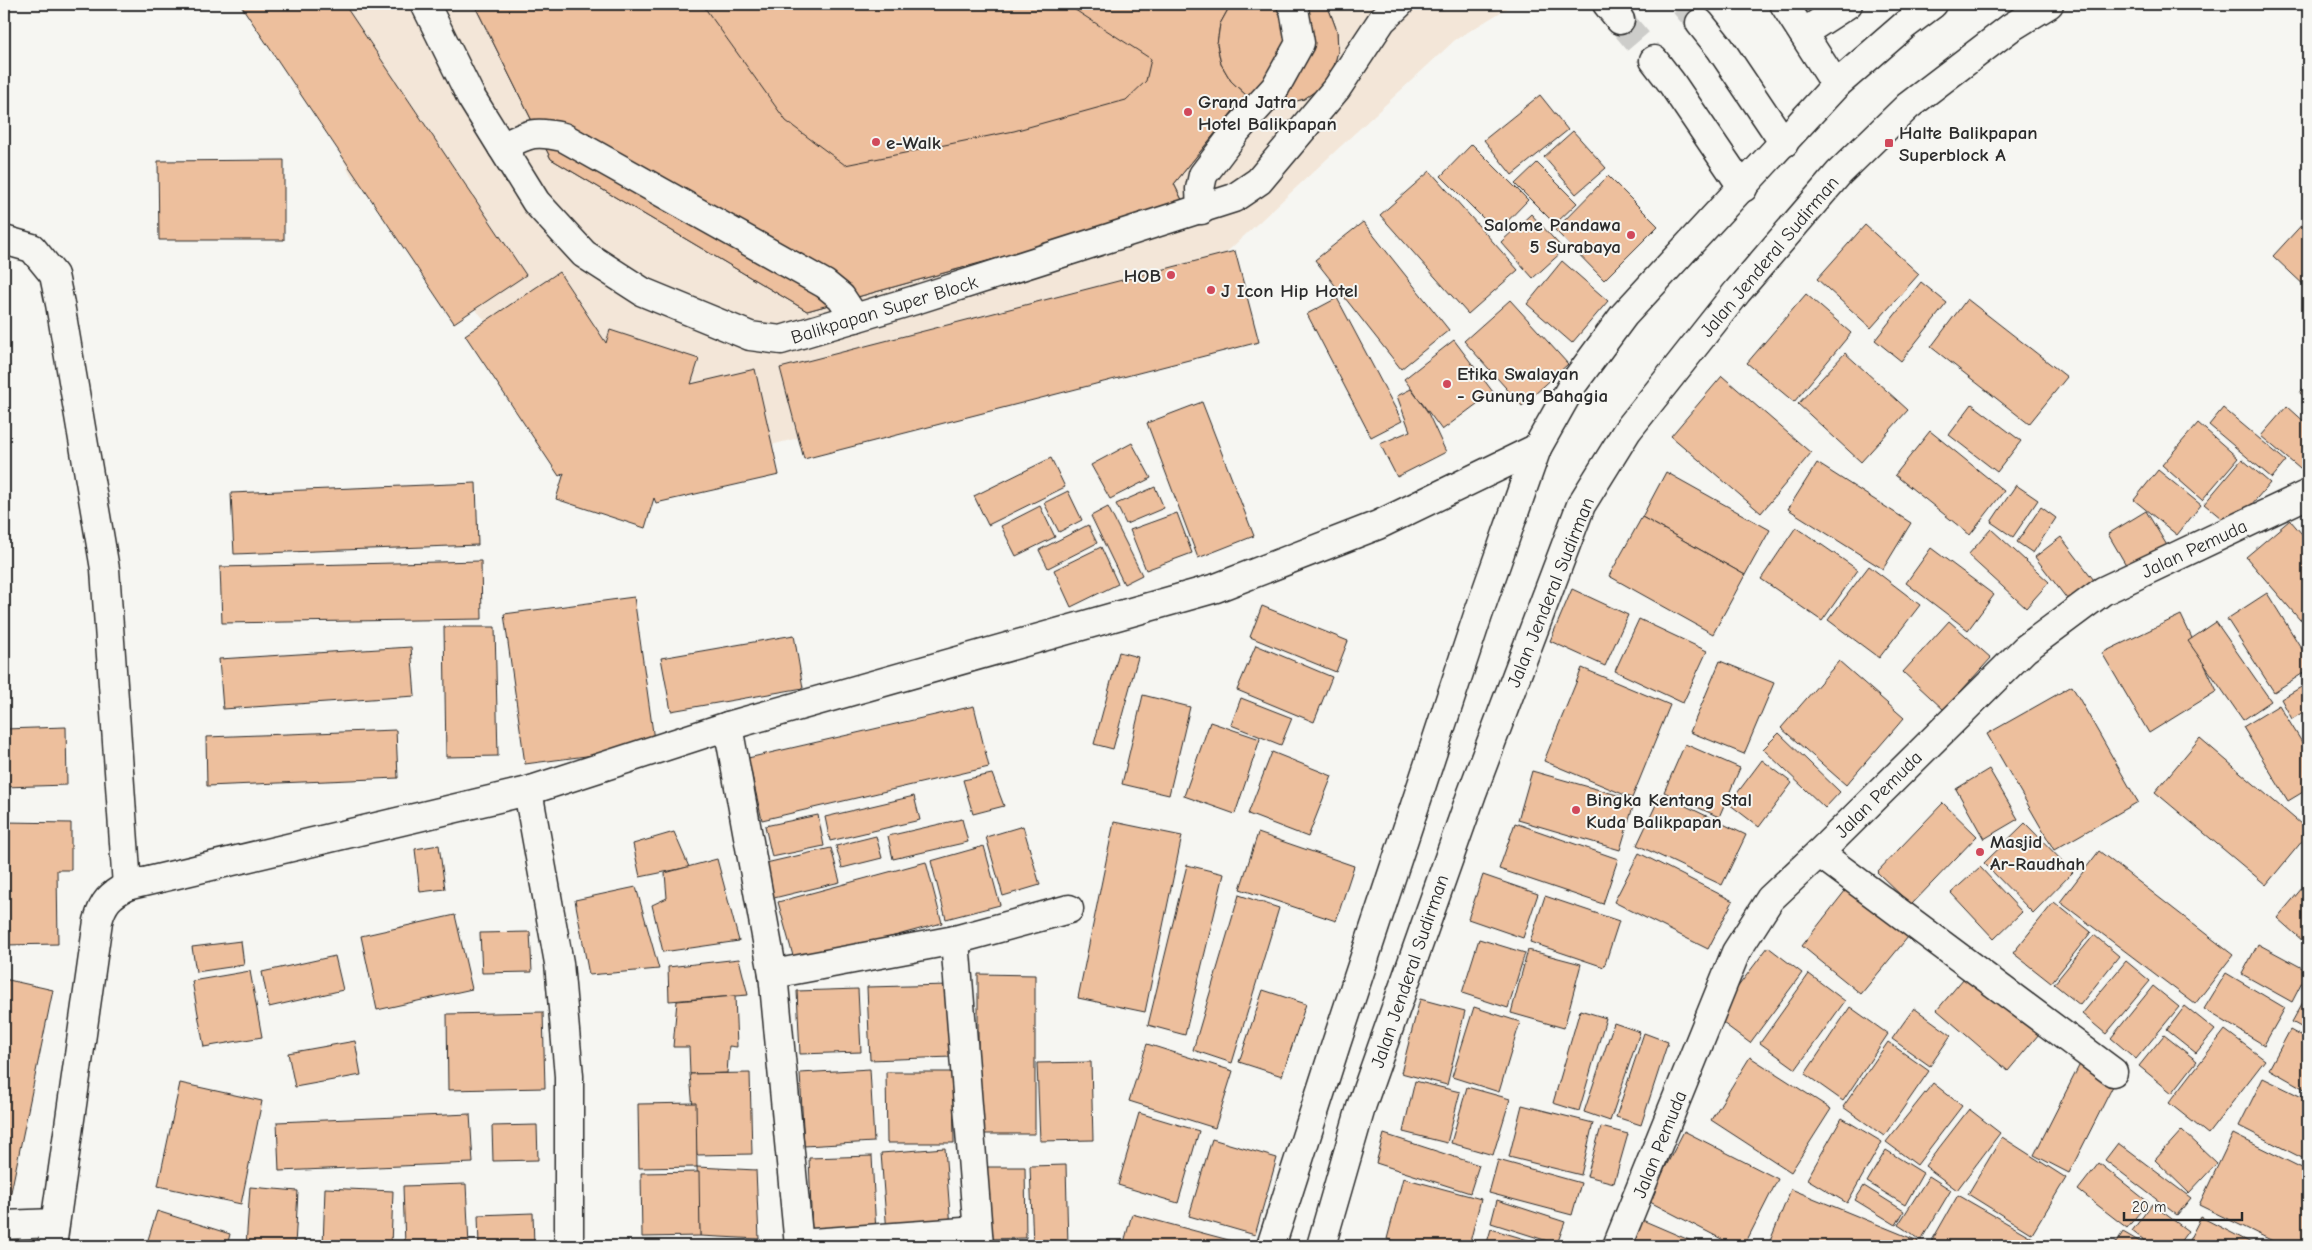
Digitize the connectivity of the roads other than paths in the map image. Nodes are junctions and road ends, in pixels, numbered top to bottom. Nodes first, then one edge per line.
1 (425, 4) edge
2 (1291, 4) edge
3 (1399, 4) edge
4 (1784, 4) edge
5 (1848, 4) edge
6 (2049, 4) edge
7 (1930, 5) edge
8 (1700, 23) tunnel mouth
9 (1803, 33) junction
10 (1654, 60) tunnel mouth
11 (1836, 84) junction
12 (1784, 143) junction
13 (502, 147) junction
14 (1743, 188) junction
15 (1201, 210) junction
16 (4, 240) edge
17 (855, 318) junction
18 (1537, 448) junction
19 (2308, 494) edge
20 (728, 726) junction
21 (528, 791) junction
22 (1819, 853) junction
23 (127, 886) junction
24 (1069, 909) dead end
25 (955, 940) junction
26 (773, 974) junction
27 (2114, 1072) dead end
28 (4, 1225) edge
29 (54, 1234) edge
30 (978, 1239) edge
31 (798, 1245) edge
32 (569, 1246) edge
33 (1272, 1246) edge
34 (1321, 1246) edge
35 (1617, 1246) edge

1 - 13 main road, Balikpapan Super Block
2 - 15 main road
3 - 15 main road, Balikpapan Super Block
4 - 9 main road
5 - 9 main road
6 - 34 main road, Jalan Jenderal Sudirman
7 - 11 main road
8 - 12 main road
9 - 11 main road
10 - 14 main road
11 - 12 main road
12 - 14 main road
13 - 17 main road
13 - 17 main road, Balikpapan Super Block
14 - 18 main road
15 - 17 main road, Balikpapan Super Block
16 - 23 main road
18 - 20 main road
18 - 33 main road
19 - 22 main road, Jalan Pemuda
20 - 21 main road
20 - 26 main road
21 - 23 main road
21 - 32 main road
22 - 27 main road
22 - 35 main road, Jalan Pemuda
23 - 29 main road
24 - 25 main road
25 - 26 main road
25 - 30 main road
26 - 31 main road
28 - 29 main road
30 - 31 main road

